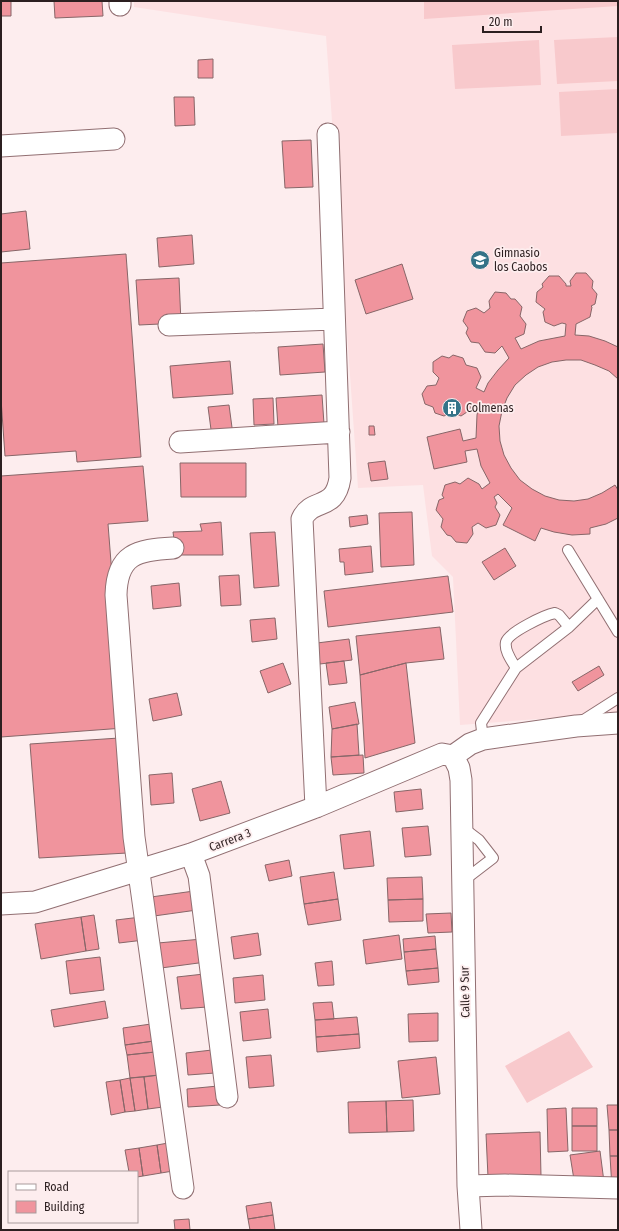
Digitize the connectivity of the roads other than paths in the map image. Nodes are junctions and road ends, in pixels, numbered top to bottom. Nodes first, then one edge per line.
1 (328, 134) dead end
2 (114, 138) dead end
3 (1, 146) edge
4 (334, 320) junction
5 (169, 325) dead end
6 (339, 432) junction
7 (180, 442) dead end
8 (173, 548) dead end
9 (568, 550) dead end
10 (598, 599) junction
11 (569, 627) junction
12 (618, 632) edge
13 (516, 668) junction
14 (618, 698) edge
15 (618, 723) edge
16 (576, 726) junction
17 (483, 739) junction
18 (453, 756) junction
19 (316, 807) junction
20 (461, 826) junction
21 (191, 854) junction
22 (139, 871) junction
23 (463, 881) junction
24 (1, 904) edge
25 (227, 1097) dead end
26 (468, 1186) junction
27 (183, 1188) dead end
28 (618, 1188) edge
29 (471, 1230) edge

1 - 4 street
2 - 3 street
4 - 5 street
4 - 6 street
6 - 7 street
6 - 19 street
8 - 22 street
9 - 10 lane
10 - 11 lane
10 - 12 lane
11 - 13 lane
11 - 13 lane
13 - 17 lane
14 - 16 lane
15 - 16 street
16 - 17 street
17 - 18 street
18 - 19 street, Carrera 3
18 - 20 street, Calle 9 Sur
19 - 21 street, Carrera 3
20 - 23 street, Calle 9 Sur
20 - 23 lane
21 - 22 street, Carrera 3
21 - 25 street
22 - 24 street, Carrera 3
22 - 27 street
23 - 26 street, Calle 9 Sur
26 - 28 street
26 - 29 street, Calle 9 Sur

